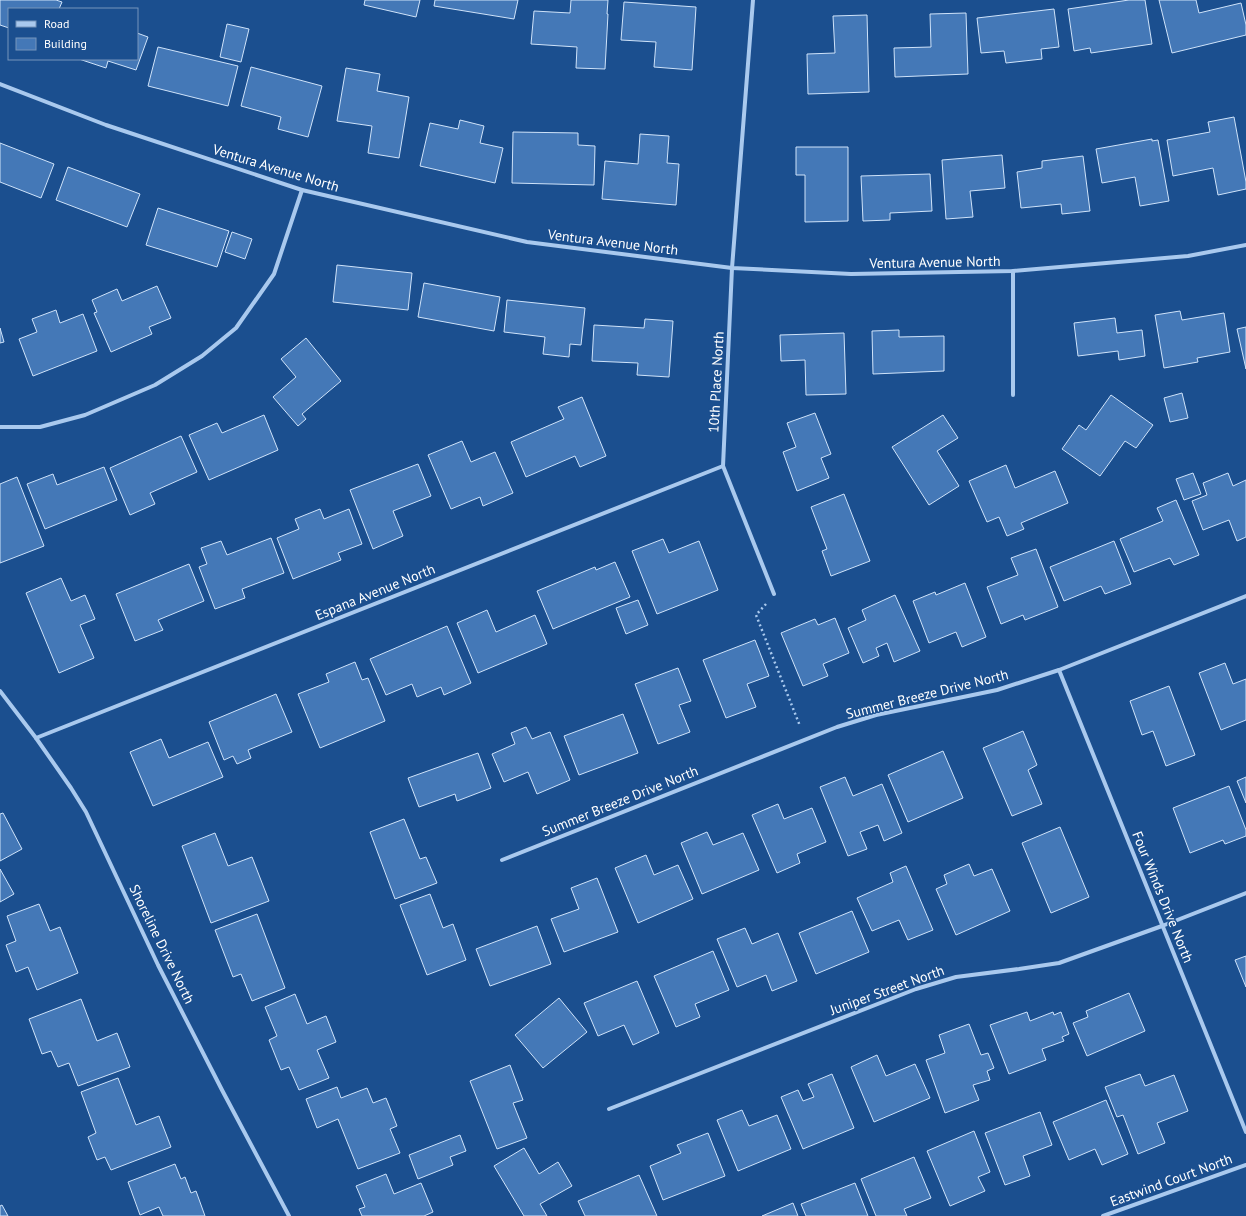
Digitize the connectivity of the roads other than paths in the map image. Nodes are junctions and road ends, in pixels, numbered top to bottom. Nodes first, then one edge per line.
1 (753, 0) edge
2 (0, 84) edge
3 (302, 190) junction
4 (1246, 245) edge
5 (732, 268) junction
6 (1013, 271) junction
7 (1013, 395) dead end
8 (0, 427) edge
9 (723, 466) junction
10 (774, 594) road end
11 (1246, 596) edge
12 (1059, 670) junction
13 (0, 691) edge
14 (36, 738) junction
15 (502, 860) dead end
16 (1246, 893) edge
17 (1162, 926) junction
18 (610, 1109) dead end
19 (1246, 1132) edge
20 (1246, 1165) edge
21 (289, 1216) edge
22 (1103, 1216) edge

1 - 5 street, 10th Place North
2 - 3 street, Ventura Avenue North
3 - 5 street, Ventura Avenue North
3 - 8 street
4 - 6 street, Ventura Avenue North
5 - 6 street, Ventura Avenue North
5 - 9 street, 10th Place North
6 - 7 street
9 - 10 street, 10th Place North
9 - 14 street, Espana Avenue North
11 - 12 street, Summer Breeze Drive North
12 - 15 street, Summer Breeze Drive North
12 - 17 street, Four Winds Drive North
13 - 14 street, Shoreline Drive North
14 - 21 street, Shoreline Drive North
16 - 17 street, Juniper Street North
17 - 18 street, Juniper Street North
17 - 19 street, Four Winds Drive North
20 - 22 street, Eastwind Court North

